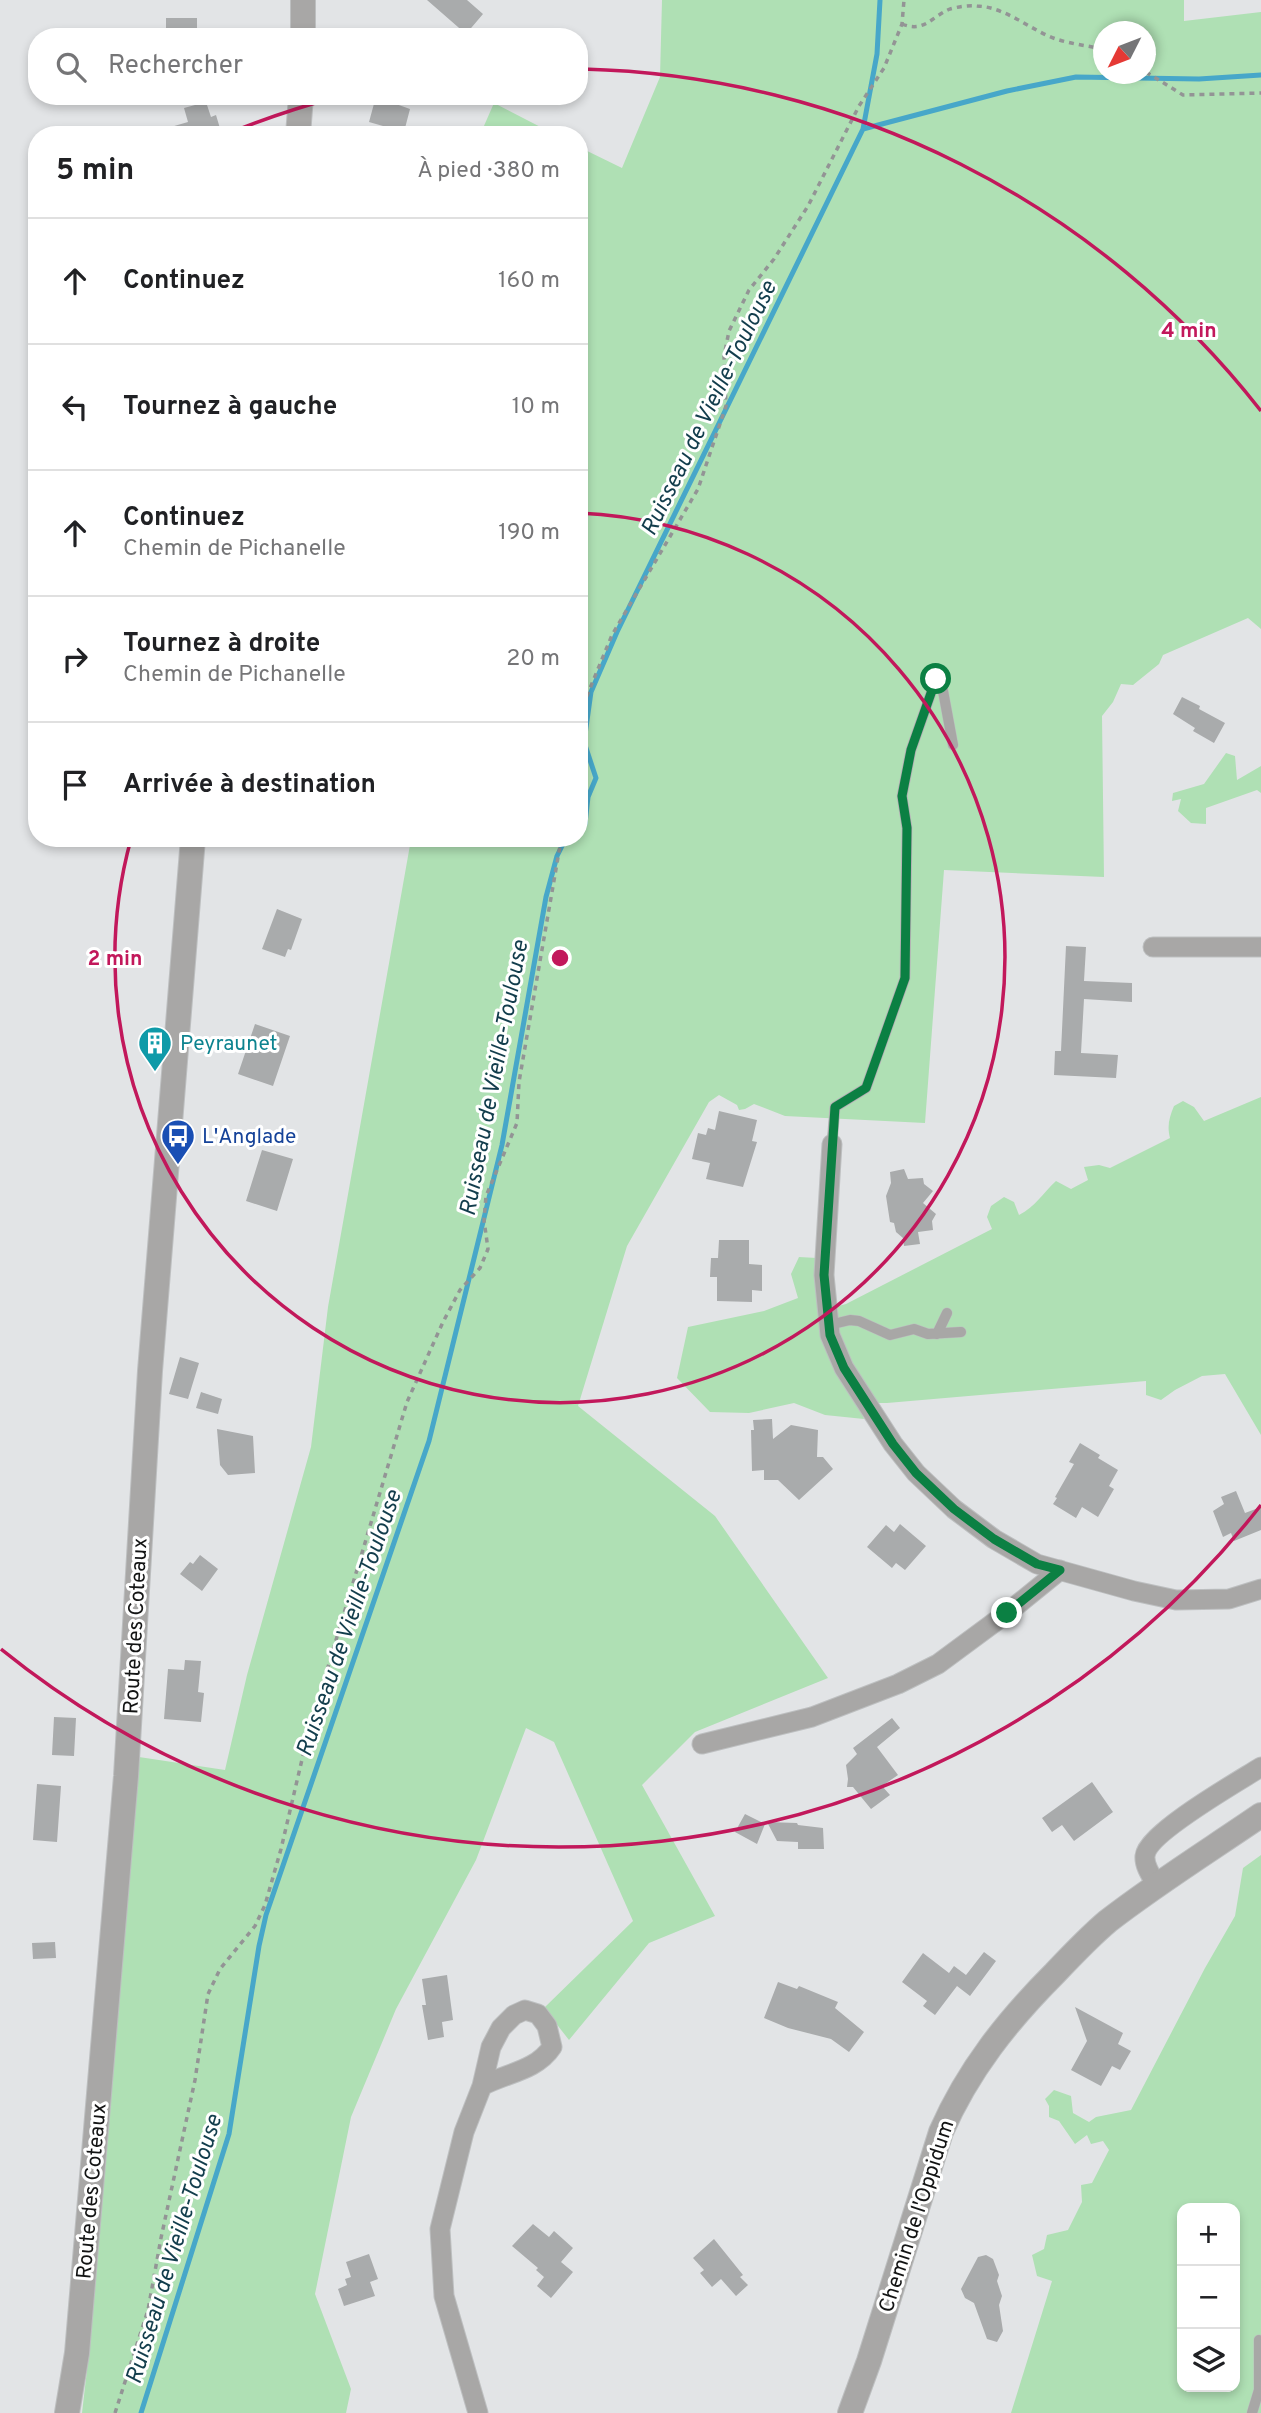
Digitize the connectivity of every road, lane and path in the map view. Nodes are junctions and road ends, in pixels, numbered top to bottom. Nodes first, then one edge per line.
1 (303, 0) edge
2 (904, 0) edge
3 (901, 24) junction
4 (303, 28) edge
5 (1093, 47) edge
6 (1156, 78) edge
7 (1261, 93) edge
8 (300, 105) edge
9 (299, 126) edge
10 (588, 693) edge
11 (953, 745) dead end
12 (192, 847) edge
13 (560, 847) edge
14 (1153, 947) dead end
15 (1261, 947) edge
16 (832, 1144) joint
17 (947, 1313) dead end
18 (829, 1325) junction
19 (961, 1332) dead end
20 (937, 1334) junction
21 (1060, 1570) junction
22 (1261, 1589) edge
23 (702, 1744) dead end
24 (1261, 1767) edge
25 (1261, 1815) edge
26 (1157, 1886) junction
27 (482, 2086) dead end
28 (1259, 2340) edge
29 (856, 2407) edge
30 (67, 2413) edge
31 (115, 2413) edge
32 (478, 2413) edge
33 (1252, 2413) edge

1 - 4 street
2 - 3 path
3 - 5 path
3 - 10 path
6 - 7 path
8 - 9 street
11 - 16 lane
12 - 30 street, Route des Coteaux
13 - 31 path
14 - 15 street
16 - 18 street
17 - 20 lane
18 - 20 lane
18 - 21 street
19 - 20 lane
21 - 22 street
21 - 23 street
24 - 26 street
25 - 26 street, Chemin de l'Oppidum
26 - 29 street, Chemin de l'Oppidum
27 - 32 street
28 - 33 lane

